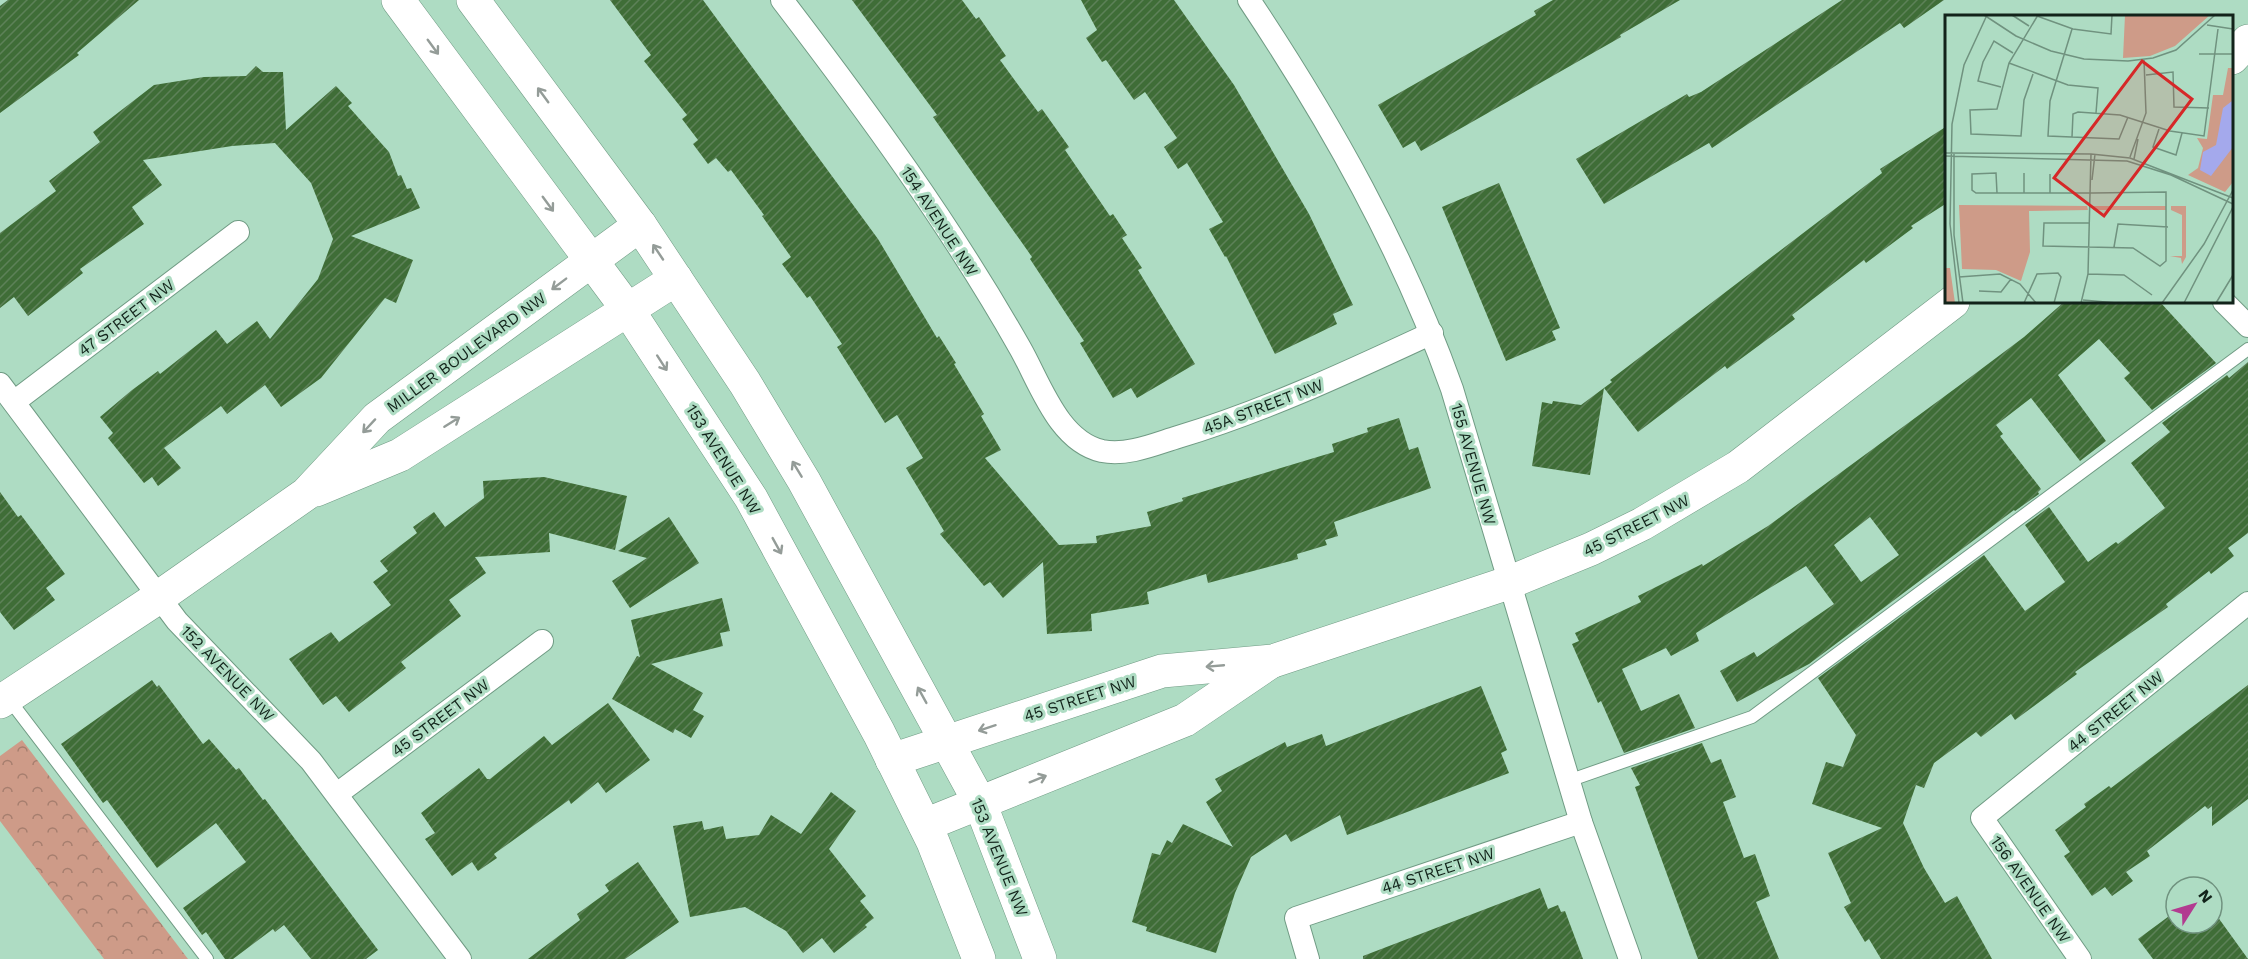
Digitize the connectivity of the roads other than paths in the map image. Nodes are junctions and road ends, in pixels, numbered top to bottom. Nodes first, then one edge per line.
1 (398, 0) edge
2 (473, 0) edge
3 (783, 0) edge
4 (1249, 0) edge
5 (2248, 41) edge
6 (2233, 57) edge
7 (640, 225) junction
8 (238, 232) dead end
9 (591, 261) junction
10 (676, 279) junction
11 (1952, 303) edge
12 (2225, 303) edge
13 (628, 310) junction
14 (2248, 326) edge
15 (1432, 333) junction
16 (2248, 349) edge
17 (0, 384) edge
18 (14, 402) junction
19 (1088, 447) joint
20 (306, 494) junction
21 (1508, 583) junction
22 (159, 597) junction
23 (2248, 603) edge
24 (542, 640) dead end
25 (1273, 661) junction
26 (4, 699) edge
27 (948, 741) junction
28 (892, 760) junction
29 (1568, 781) junction
30 (337, 794) junction
31 (980, 803) junction
32 (1982, 818) joint
33 (1581, 822) junction
34 (925, 825) junction
35 (207, 959) edge
36 (459, 959) edge
37 (979, 959) edge
38 (1040, 959) edge
39 (1308, 959) edge
40 (1630, 959) edge
41 (2080, 959) edge

1 -> 9 street, 153 AVENUE NW
7 -> 2 street, 153 AVENUE NW
3 - 19 street, 154 AVENUE NW
4 - 15 street, 155 AVENUE NW
5 - 6 street
7 - 9 street, MILLER BOULEVARD NW
10 -> 7 street, 153 AVENUE NW
8 - 18 street, 47 STREET NW
9 - 13 street, 153 AVENUE NW
9 -> 20 street, MILLER BOULEVARD NW
10 - 13 street, MILLER BOULEVARD NW
27 -> 10 street, 153 AVENUE NW
11 - 21 street, 45 STREET NW
12 - 14 street
20 -> 13 street, MILLER BOULEVARD NW
13 -> 28 street, 153 AVENUE NW
15 - 19 street, 45A STREET NW
15 - 21 street, 155 AVENUE NW
16 - 29 lane
17 - 18 street, 152 AVENUE NW
18 - 22 street, 152 AVENUE NW
20 - 22 street, MILLER BOULEVARD NW
21 - 25 street, 45 STREET NW
21 - 29 street, 155 AVENUE NW
22 - 26 street, MILLER BOULEVARD NW
22 - 30 street, 152 AVENUE NW
23 - 32 street, 44 STREET NW
24 - 30 street, 45 STREET NW
25 -> 27 street, 45 STREET NW
31 -> 25 street, 45 STREET NW
26 - 35 lane
27 - 28 street, 45 STREET NW
27 - 31 street, 153 AVENUE NW
28 - 34 street, 153 AVENUE NW
29 - 33 street, 155 AVENUE NW
30 - 36 street, 152 AVENUE NW
31 - 34 street, 45 STREET NW
31 - 38 street, 153 AVENUE NW
32 - 41 street, 156 AVENUE NW
33 - 39 street, 44 STREET NW
33 - 40 street, 155 AVENUE NW
34 - 37 street, 153 AVENUE NW

